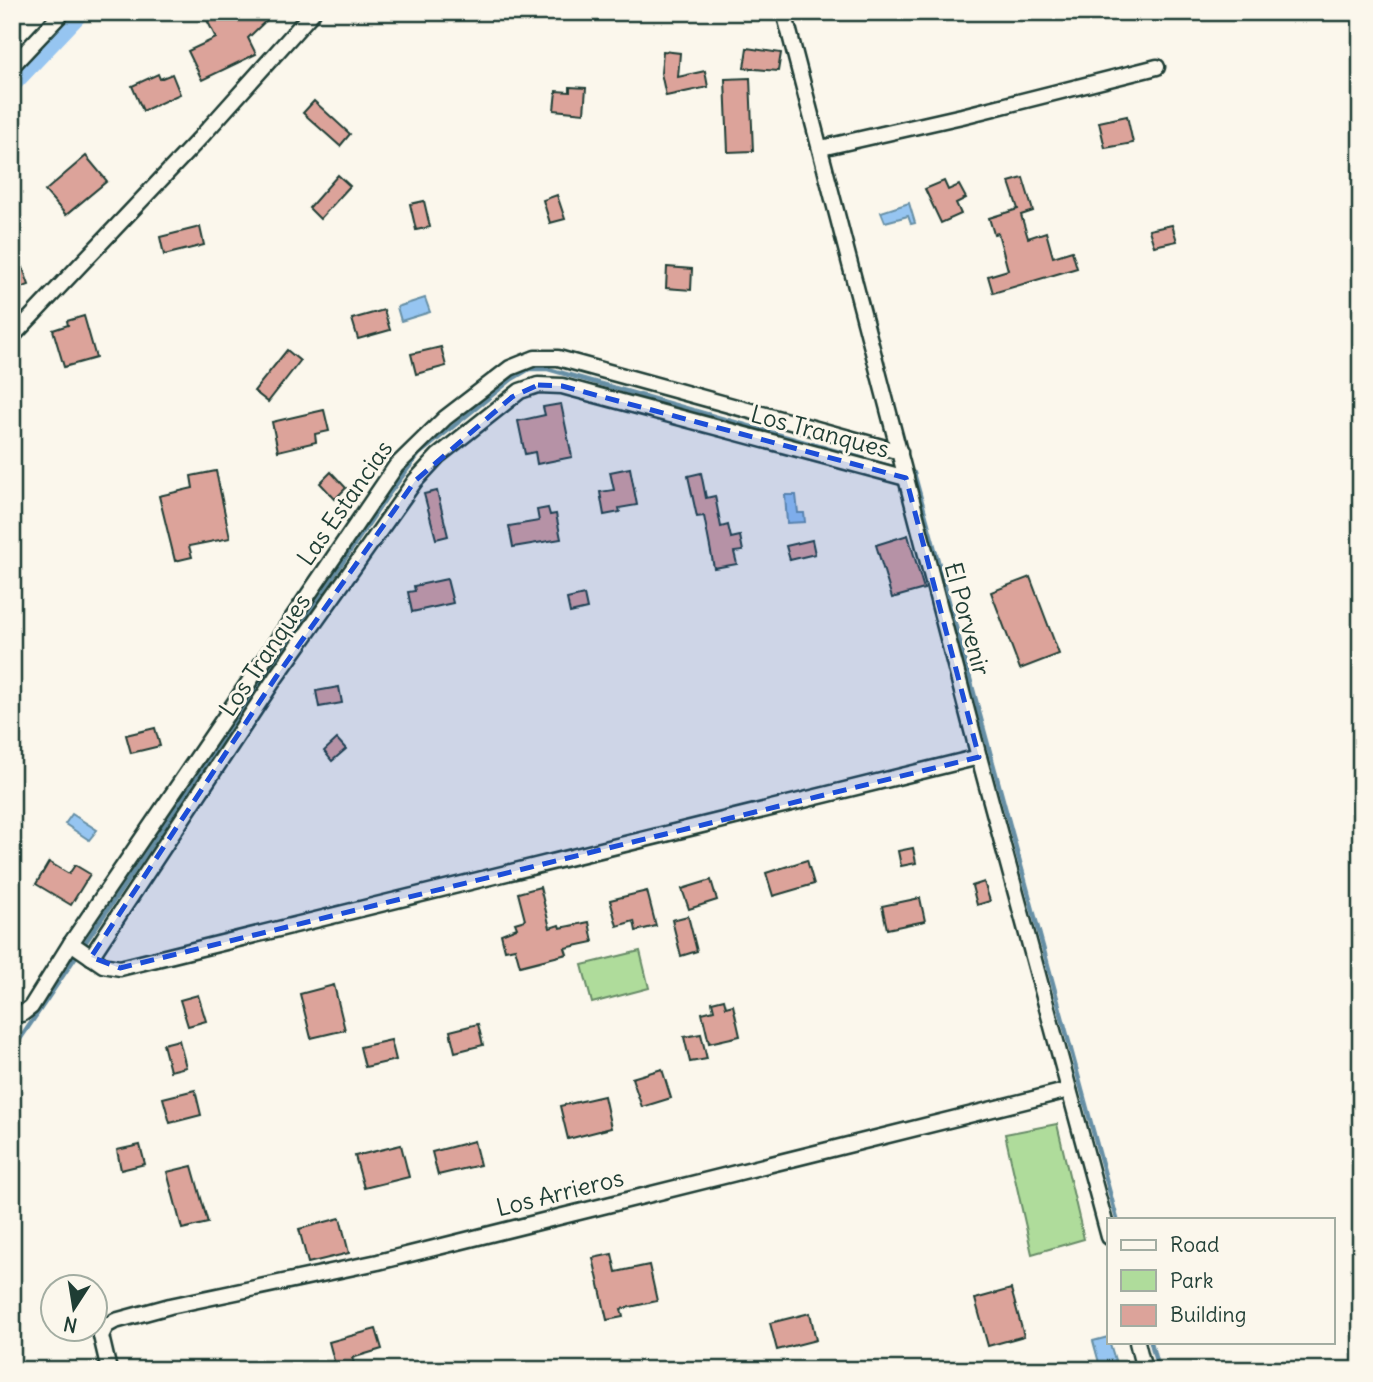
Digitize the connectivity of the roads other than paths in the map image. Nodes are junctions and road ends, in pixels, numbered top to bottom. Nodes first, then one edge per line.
1 (63, 12) edge
2 (313, 12) edge
3 (785, 12) edge
4 (12, 66) edge
5 (1157, 66) dead end
6 (821, 148) junction
7 (12, 337) edge
8 (900, 453) junction
9 (906, 478) junction
10 (369, 506) junction
11 (387, 519) junction
12 (979, 757) junction
13 (71, 943) junction
14 (91, 957) junction
15 (12, 1014) edge
16 (1069, 1090) junction
17 (1107, 1230) edge
18 (1138, 1344) edge
19 (109, 1370) edge
20 (1144, 1370) edge

1 - 4 street
2 - 7 street
3 - 6 street, El Porvenir
5 - 6 street
6 - 8 street, El Porvenir
8 - 9 street, El Porvenir
8 - 10 street, Las Estancias
9 - 11 street, Los Tranques
9 - 12 street, El Porvenir
10 - 11 street
10 - 13 street, Las Estancias
11 - 14 street, Los Tranques
12 - 14 street
12 - 16 street, El Porvenir
13 - 14 street
13 - 15 street, Las Estancias
16 - 17 street, El Porvenir
16 - 19 street, Los Arrieros
18 - 20 street

